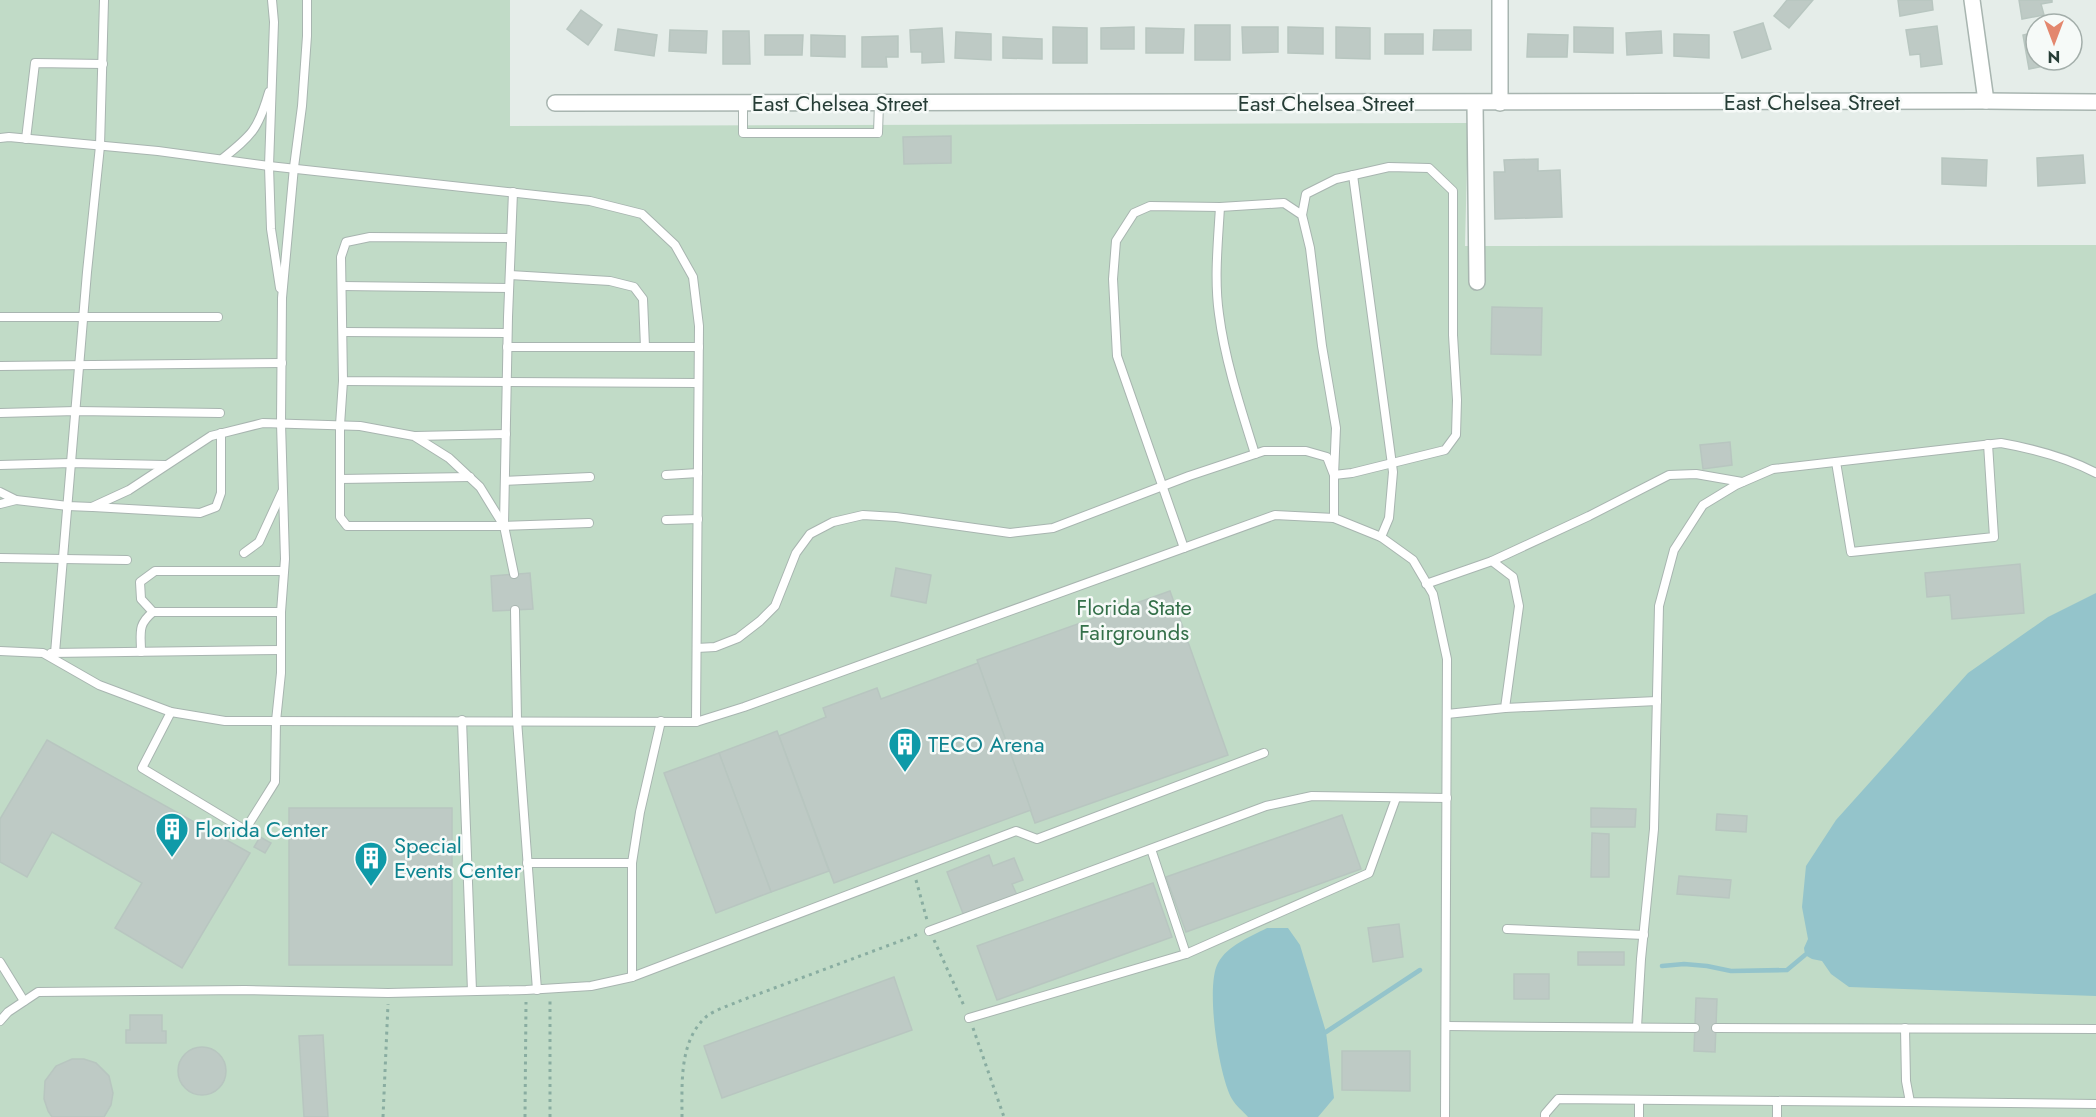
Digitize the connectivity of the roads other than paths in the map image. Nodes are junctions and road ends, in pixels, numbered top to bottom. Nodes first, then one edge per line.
1 (104, 0) edge
2 (272, 0) edge
3 (307, 0) edge
4 (1500, 0) edge
5 (1972, 0) edge
6 (103, 64) junction
7 (272, 79) junction
8 (1986, 101) junction
9 (2096, 102) edge
10 (555, 103) dead end
11 (743, 103) junction
12 (879, 103) junction
13 (1475, 103) junction
14 (1500, 103) junction
15 (0, 138) edge
16 (26, 139) junction
17 (100, 146) junction
18 (222, 159) junction
19 (269, 166) junction
20 (294, 167) junction
21 (1353, 175) junction
22 (513, 192) junction
23 (1220, 207) junction
24 (1302, 214) junction
25 (511, 238) junction
26 (510, 275) junction
27 (1477, 282) dead end
28 (342, 286) junction
29 (509, 288) junction
30 (282, 298) junction
31 (0, 317) edge
32 (84, 317) junction
33 (218, 317) dead end
34 (342, 332) junction
35 (507, 333) junction
36 (507, 347) junction
37 (645, 347) junction
38 (699, 347) junction
39 (282, 363) junction
40 (79, 365) junction
41 (0, 366) edge
42 (343, 381) junction
43 (507, 381) junction
44 (698, 383) junction
45 (76, 411) junction
46 (0, 413) edge
47 (220, 413) dead end
48 (282, 423) junction
49 (340, 425) junction
50 (221, 434) junction
51 (506, 434) junction
52 (414, 436) junction
53 (1988, 444) junction
54 (1255, 454) junction
55 (1836, 462) junction
56 (71, 463) junction
57 (1391, 463) junction
58 (0, 465) edge
59 (166, 465) junction
60 (698, 473) junction
61 (2096, 473) edge
62 (666, 475) dead end
63 (1334, 475) junction
64 (470, 477) junction
65 (590, 477) dead end
66 (340, 479) junction
67 (505, 481) junction
68 (1742, 482) junction
69 (1162, 486) junction
70 (283, 490) junction
71 (0, 492) edge
72 (16, 500) junction
73 (0, 504) edge
74 (68, 507) junction
75 (92, 507) junction
76 (1334, 518) junction
77 (698, 519) junction
78 (666, 520) dead end
79 (589, 523) dead end
80 (504, 526) junction
81 (1381, 537) junction
82 (1184, 548) junction
83 (244, 554) dead end
84 (0, 558) edge
85 (64, 560) junction
86 (127, 560) dead end
87 (1492, 561) junction
88 (284, 572) junction
89 (514, 574) dead end
90 (1426, 584) junction
91 (515, 610) dead end
92 (153, 612) junction
93 (281, 612) junction
94 (697, 648) junction
95 (280, 650) junction
96 (0, 651) edge
97 (141, 652) junction
98 (43, 653) junction
99 (56, 653) junction
100 (1657, 701) junction
101 (1506, 708) junction
102 (171, 712) junction
103 (1447, 714) junction
104 (462, 720) junction
105 (517, 720) junction
106 (276, 721) junction
107 (661, 721) junction
108 (696, 722) junction
109 (1264, 753) dead end
110 (1396, 798) junction
111 (1447, 798) junction
112 (1151, 849) junction
113 (527, 863) junction
114 (632, 863) junction
115 (1507, 930) dead end
116 (930, 931) road end
117 (1644, 935) junction
118 (1186, 954) junction
119 (0, 962) edge
120 (632, 977) junction
121 (537, 990) junction
122 (472, 991) junction
123 (24, 1001) junction
124 (969, 1018) road end
125 (0, 1021) edge
126 (1446, 1026) junction
127 (1637, 1027) junction
128 (1695, 1028) dead end
129 (1716, 1028) dead end
130 (1905, 1028) junction
131 (2096, 1029) edge
132 (1639, 1100) junction
133 (1777, 1101) junction
134 (1910, 1102) junction
135 (2096, 1104) edge
136 (1446, 1117) edge
137 (1545, 1117) edge
138 (1639, 1117) edge
139 (1777, 1117) edge

1 - 6 lane
2 - 7 lane
3 - 20 lane
4 - 14 street
5 - 8 street
6 - 16 lane
6 - 17 lane
7 - 18 lane
7 - 19 lane
8 - 9 street, East Chelsea Street
8 - 14 street, East Chelsea Street
10 - 11 street, East Chelsea Street
11 - 12 street, East Chelsea Street
11 - 12 lane
12 - 13 street, East Chelsea Street
13 - 14 street, East Chelsea Street
13 - 27 street
15 - 16 lane
16 - 17 lane
17 - 18 lane
17 - 32 lane
18 - 19 lane
19 - 20 lane
19 - 30 lane
20 - 22 lane
20 - 30 lane
21 - 24 lane
21 - 57 lane
21 - 57 lane
22 - 25 lane
22 - 38 lane
23 - 24 lane
23 - 54 lane
23 - 69 lane
24 - 63 lane
25 - 26 lane
25 - 28 lane
26 - 29 lane
26 - 37 lane
28 - 29 lane
28 - 34 lane
29 - 35 lane
30 - 39 lane
31 - 32 lane
32 - 33 lane
32 - 40 lane
34 - 35 lane
34 - 42 lane
35 - 36 lane
36 - 37 lane
36 - 43 lane
37 - 38 lane
38 - 44 lane
39 - 40 lane
39 - 48 lane
40 - 41 lane
40 - 45 lane
42 - 43 lane
42 - 49 lane
43 - 44 lane
43 - 51 lane
44 - 60 lane
45 - 46 lane
45 - 47 lane
45 - 56 lane
48 - 49 lane
48 - 50 lane
48 - 70 lane
49 - 52 lane
49 - 66 lane
50 - 59 lane
50 - 75 lane
51 - 52 lane
51 - 67 lane
52 - 64 lane
53 - 55 lane
53 - 55 lane
53 - 61 lane
54 - 63 lane
54 - 69 lane
55 - 68 lane
56 - 58 lane
56 - 59 lane
56 - 74 lane
57 - 63 lane
57 - 81 lane
59 - 75 lane
60 - 62 lane
60 - 77 lane
63 - 76 lane
64 - 66 lane
64 - 80 lane
65 - 67 lane
66 - 80 lane
67 - 80 lane
68 - 87 lane
68 - 100 lane
69 - 82 lane
69 - 94 lane
70 - 83 lane
70 - 88 lane
71 - 72 lane
72 - 73 lane
72 - 74 lane
74 - 75 lane
74 - 85 lane
76 - 81 lane
76 - 82 lane
77 - 78 lane
77 - 94 lane
79 - 80 lane
80 - 89 lane
81 - 90 lane
82 - 108 lane
84 - 85 lane
85 - 86 lane
85 - 99 lane
87 - 90 lane
87 - 101 lane
88 - 92 lane
88 - 93 lane
90 - 103 lane
91 - 105 lane
92 - 93 lane
92 - 97 lane
93 - 95 lane
94 - 108 lane
95 - 97 lane
95 - 106 lane
96 - 98 lane
97 - 99 lane
98 - 99 lane
98 - 102 lane
100 - 101 lane
100 - 117 lane
101 - 103 lane
102 - 106 lane
102 - 106 lane
103 - 111 lane
104 - 105 lane
104 - 106 lane
104 - 122 lane
105 - 107 lane
105 - 113 lane
107 - 108 lane
107 - 114 lane
109 - 120 lane
110 - 111 lane
110 - 112 lane
110 - 118 lane
111 - 126 lane
112 - 116 lane
112 - 118 lane
113 - 114 lane
113 - 121 lane
114 - 120 lane
115 - 117 lane
117 - 127 lane
118 - 124 lane
119 - 123 lane
120 - 121 lane
121 - 122 lane
122 - 123 lane
123 - 125 lane
126 - 127 lane
126 - 136 lane
127 - 128 lane
129 - 130 lane
130 - 131 lane
130 - 134 lane
132 - 133 lane
132 - 137 lane
132 - 138 lane
133 - 134 lane
133 - 139 lane
134 - 135 lane

